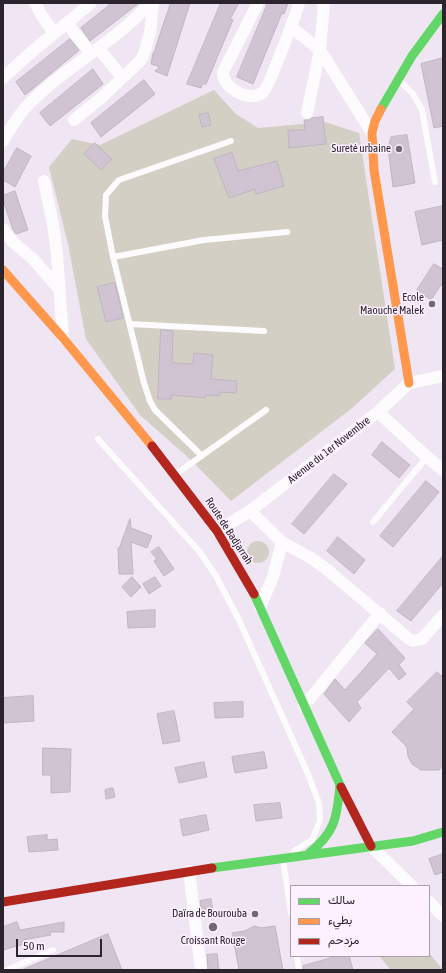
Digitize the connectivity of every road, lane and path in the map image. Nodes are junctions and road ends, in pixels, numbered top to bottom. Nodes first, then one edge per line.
1 (35, 3) edge
2 (91, 3) edge
3 (152, 3) edge
4 (258, 3) edge
5 (299, 3) edge
6 (324, 3) edge
7 (443, 14) edge
8 (67, 22) junction
9 (291, 26) junction
10 (54, 33) junction
11 (320, 50) junction
12 (95, 51) junction
13 (122, 77) junction
14 (3, 78) edge
15 (398, 79) junction
16 (307, 113) dead end
17 (74, 120) dead end
18 (372, 133) junction
19 (3, 141) edge
20 (231, 141) dead end
21 (44, 181) dead end
22 (435, 182) dead end
23 (3, 229) edge
24 (287, 232) dead end
25 (113, 257) junction
26 (3, 270) edge
27 (60, 290) junction
28 (130, 324) junction
29 (264, 331) dead end
30 (63, 338) junction
31 (443, 376) edge
32 (409, 383) junction
33 (266, 410) dead end
34 (378, 412) junction
35 (98, 439) dead end
36 (202, 456) junction
37 (427, 457) junction
38 (443, 470) edge
39 (175, 475) junction
40 (250, 511) junction
41 (373, 522) dead end
42 (217, 531) junction
43 (282, 542) junction
44 (260, 607) junction
45 (380, 613) junction
46 (443, 616) edge
47 (304, 706) junction
48 (340, 785) junction
49 (443, 832) edge
50 (371, 846) junction
51 (307, 855) junction
52 (283, 858) junction
53 (189, 871) junction
54 (411, 885) edge
55 (3, 902) edge
56 (430, 903) edge
57 (290, 906) edge
58 (443, 916) edge
59 (53, 950) dead end
60 (297, 957) edge
61 (7, 970) edge
62 (201, 970) edge
63 (300, 970) edge

1 - 10 street
2 - 8 street
3 - 12 street
3 - 13 street
4 - 9 street
5 - 9 street
6 - 11 street
7 - 15 main road
8 - 10 street
8 - 12 street
9 - 11 street
10 - 14 street
11 - 16 street
11 - 18 street
12 - 13 street
12 - 19 street
13 - 17 street
15 - 18 main road
15 - 22 lane
18 - 32 main road
20 - 25 lane
21 - 27 street
23 - 27 street
24 - 25 lane
25 - 28 lane
26 - 30 main road, Route de Badjarrah
27 - 30 street
28 - 29 lane
28 - 36 lane
30 - 39 main road, Route de Badjarrah
31 - 32 street
32 - 34 street, Avenue du 1er Novembre
33 - 36 lane
34 - 37 street
34 - 40 street, Avenue du 1er Novembre
35 - 52 lane
36 - 39 lane
37 - 38 street
37 - 41 lane
39 - 42 main road, Route de Badjarrah
40 - 42 street, Avenue du 1er Novembre
40 - 43 street
42 - 44 main road, Route de Badjarrah
43 - 44 street
43 - 45 street
44 - 47 main road, Route de Badjarrah
45 - 46 street
45 - 47 street
47 - 48 main road, Route de Badjarrah
48 - 50 main road, Route de Badjarrah
48 - 51 main road
49 - 50 main road
50 - 51 main road
50 - 54 street
51 - 52 main road
52 - 53 main road
52 - 57 lane
53 - 55 main road
53 - 62 street
56 - 58 street
59 - 61 lane
60 - 63 lane

